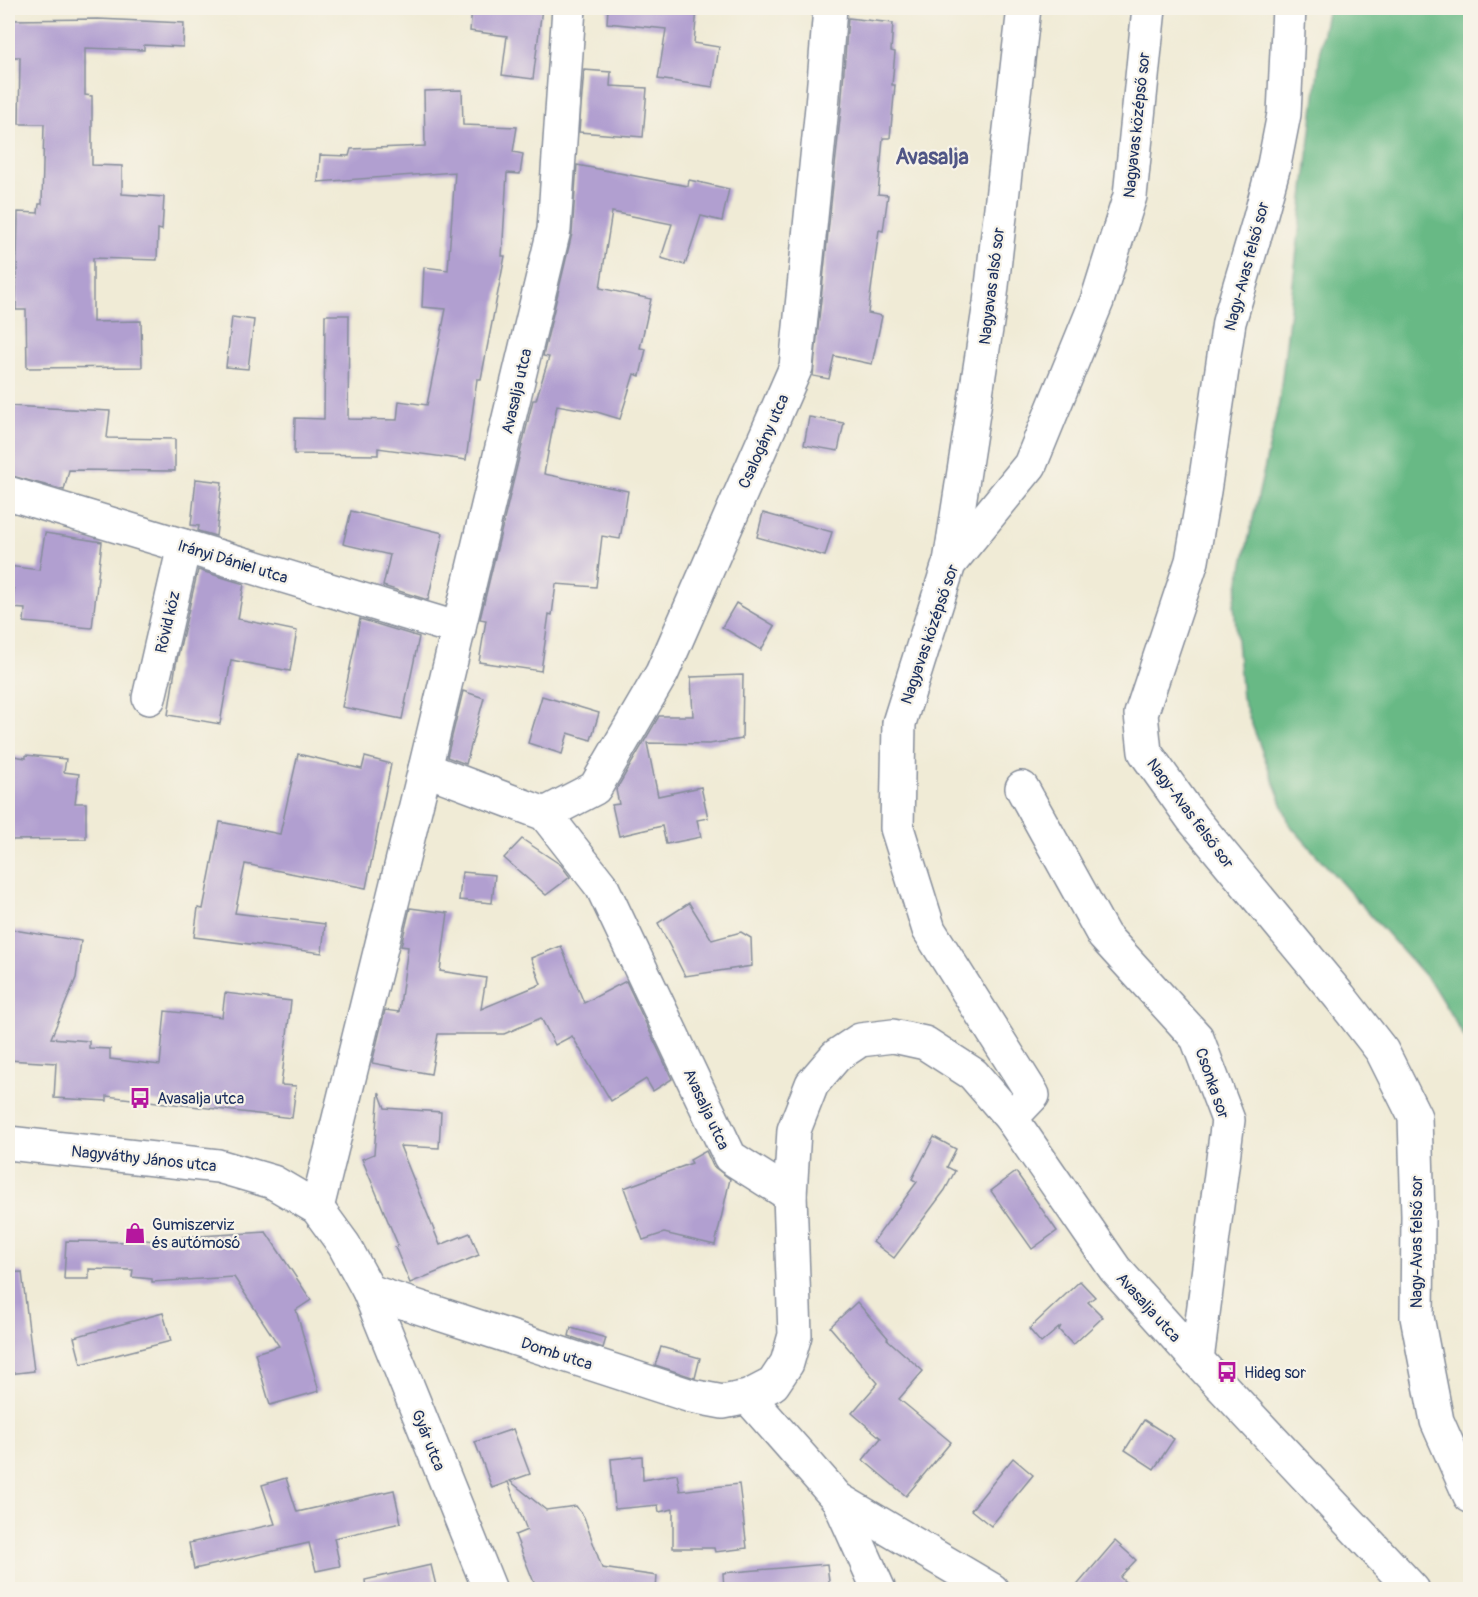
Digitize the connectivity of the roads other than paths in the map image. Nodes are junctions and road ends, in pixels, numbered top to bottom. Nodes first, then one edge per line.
1 (569, 8) edge
2 (830, 8) edge
3 (1024, 8) edge
4 (1149, 8) edge
5 (1289, 8) edge
6 (8, 493) edge
7 (184, 546) junction
8 (949, 564) junction
9 (459, 629) junction
10 (149, 698) dead end
11 (425, 769) junction
12 (1022, 788) dead end
13 (546, 814) junction
14 (1011, 1118) junction
15 (8, 1143) edge
16 (790, 1195) junction
17 (316, 1208) junction
18 (369, 1291) junction
19 (1197, 1360) junction
20 (748, 1397) junction
21 (1470, 1496) edge
22 (838, 1499) junction
23 (490, 1590) edge
24 (879, 1590) edge
25 (992, 1590) edge
26 (1413, 1590) edge

1 - 9 street, Avasalja utca
2 - 13 street, Csalogány utca
3 - 8 street, Nagyavas alsó sor
4 - 8 street, Nagyavas középső sor
5 - 21 street, Nagy-Avas felső sor
6 - 7 street, Irányi Dániel utca
7 - 9 street, Irányi Dániel utca
7 - 10 street, Rövid köz
8 - 14 street, Nagyavas középső sor
9 - 11 street, Avasalja utca
11 - 13 street
11 - 17 street, Avasalja utca
12 - 19 street, Csonka sor
13 - 16 street, Avasalja utca
14 - 16 street, Avasalja utca
14 - 19 street, Avasalja utca
15 - 17 street, Nagyváthy János utca
16 - 20 street, Domb utca
17 - 18 street, Nagyváthy János utca
18 - 20 street, Domb utca
18 - 23 street, Gyár utca
19 - 26 street
20 - 22 street
22 - 24 street
22 - 25 street

